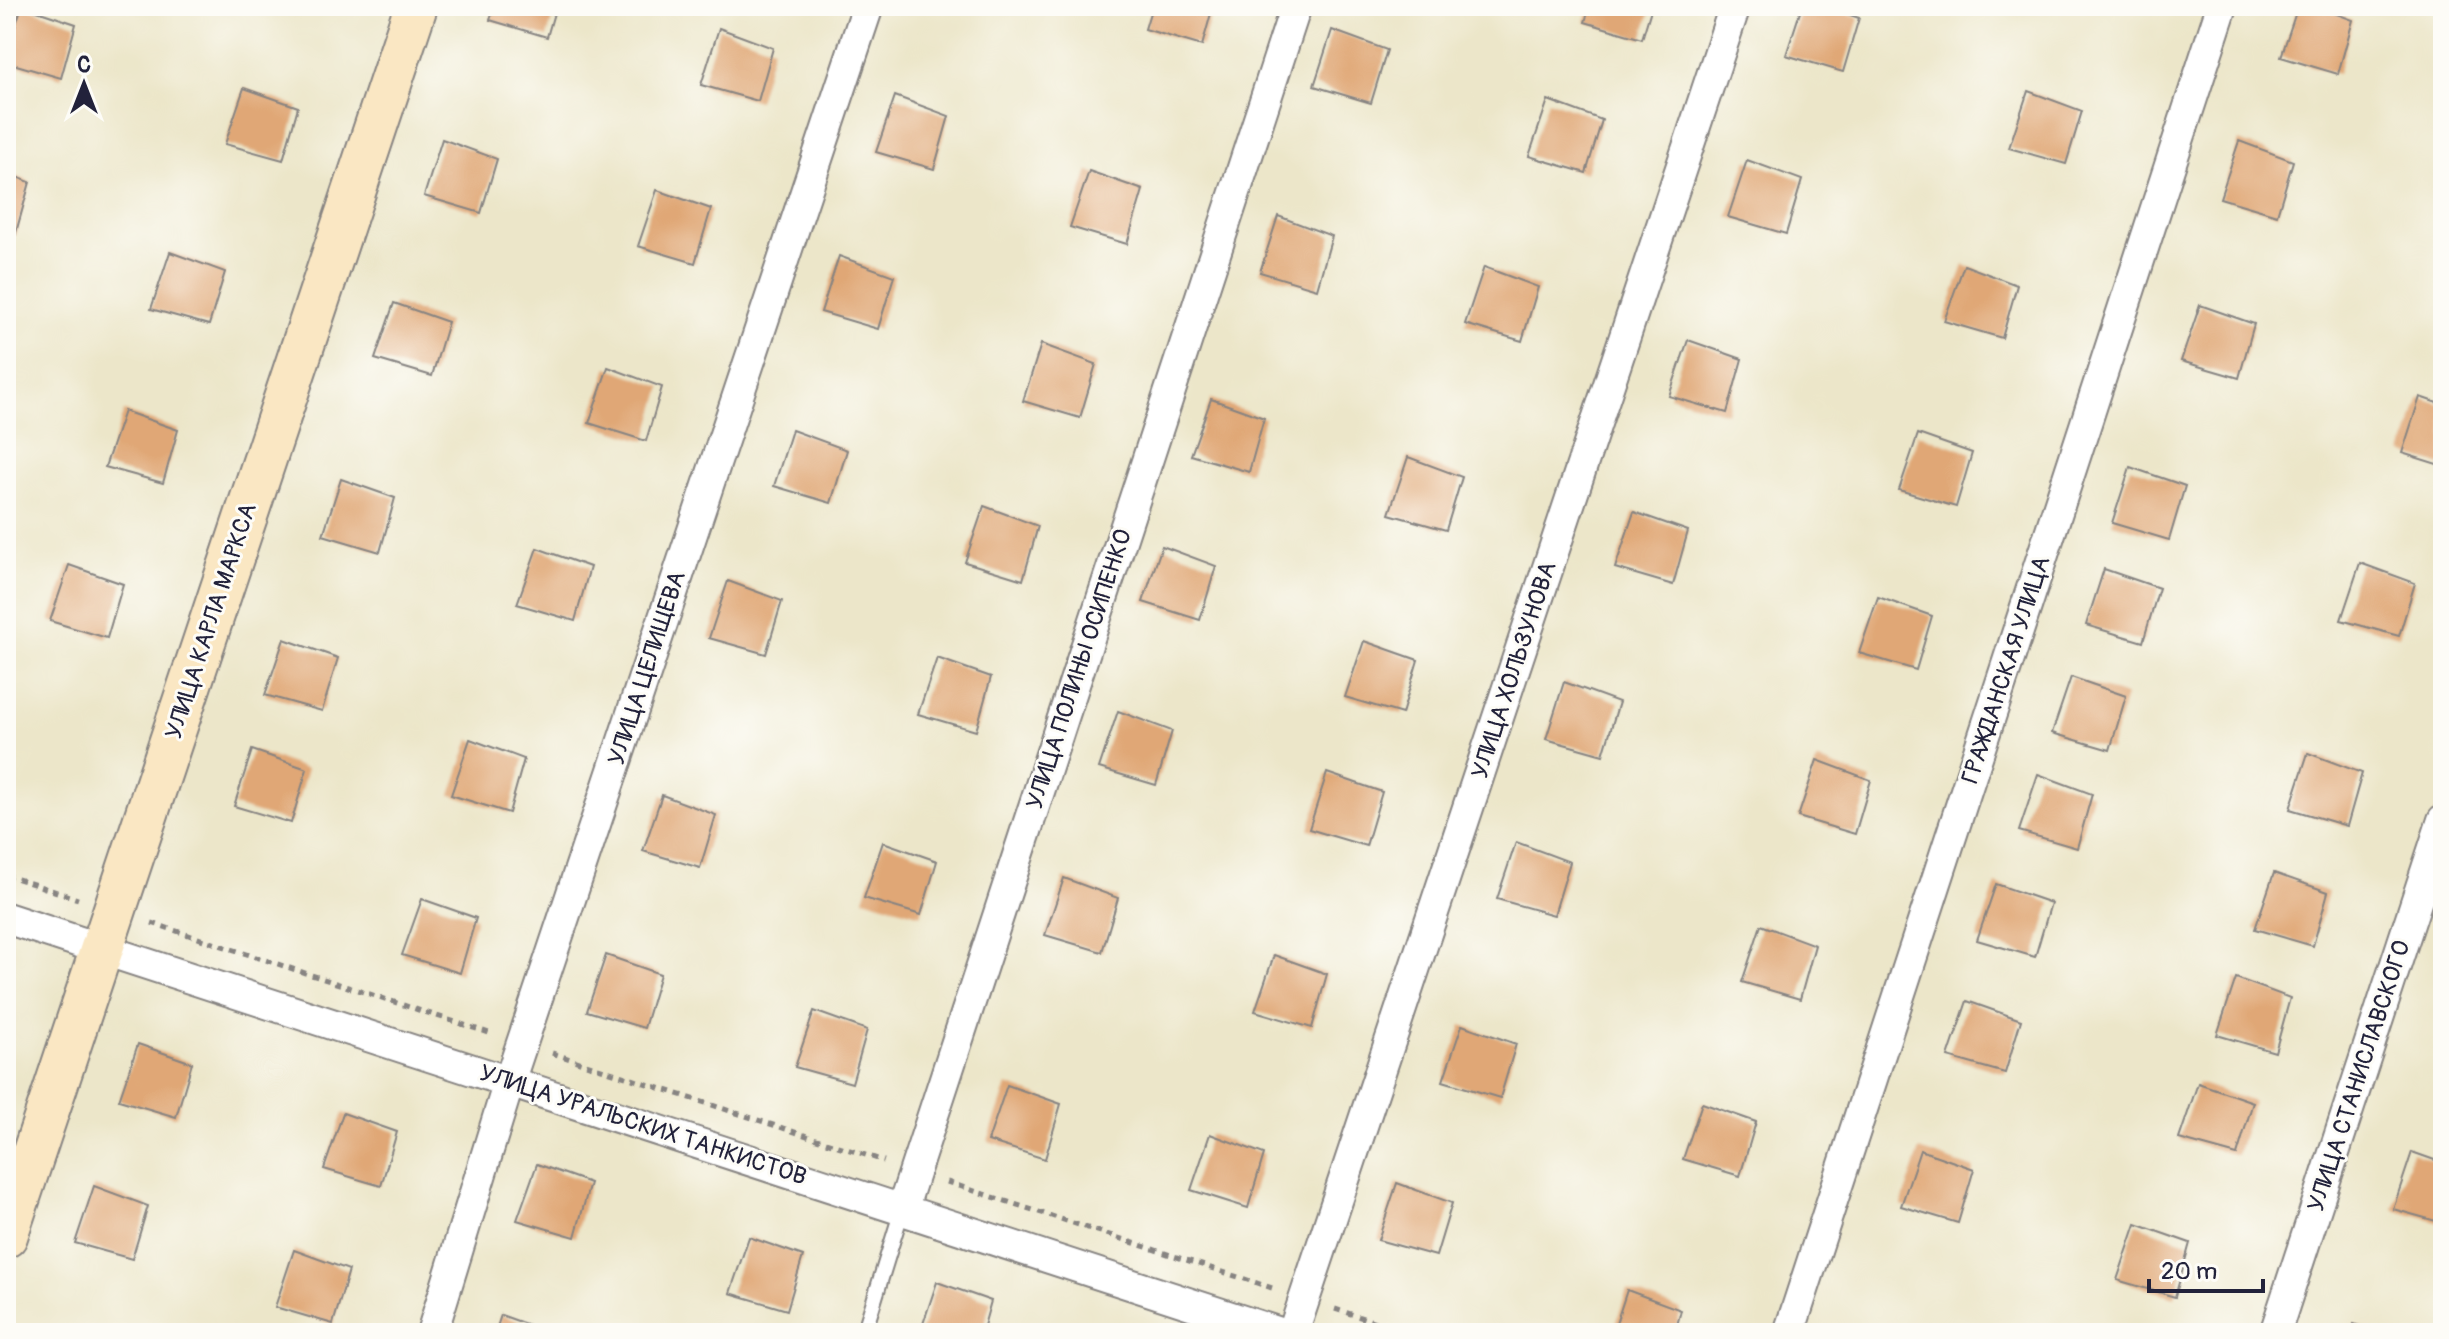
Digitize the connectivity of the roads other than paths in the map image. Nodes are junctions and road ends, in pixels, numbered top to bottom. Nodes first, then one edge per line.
1 (416, 6) edge
2 (868, 6) edge
3 (1296, 6) edge
4 (1735, 6) edge
5 (2222, 6) edge
6 (2443, 820) edge
7 (6, 918) edge
8 (108, 930) junction
9 (509, 1082) junction
10 (902, 1210) junction
11 (6, 1236) edge
12 (432, 1333) edge
13 (864, 1333) edge
14 (1280, 1333) edge
15 (1293, 1333) edge
16 (1789, 1333) edge
17 (2275, 1333) edge

1 - 8 main road, УЛИЦА КАРЛА МАРКСА
2 - 9 street, УЛИЦА ЦЕЛИЩЕВА
3 - 10 street, УЛИЦА ПОЛИНЫ ОСИПЕНКО
4 - 15 street, УЛИЦА ХОЛЬЗУНОВА
5 - 16 street, ГРАЖДАНСКАЯ УЛИЦА
6 - 17 street, УЛИЦА СТАНИСЛАВСКОГО
7 - 8 street, УЛИЦА УРАЛЬСКИХ ТАНКИСТОВ
8 - 9 street, УЛИЦА УРАЛЬСКИХ ТАНКИСТОВ
8 - 11 main road, УЛИЦА КАРЛА МАРКСА
9 - 10 street, УЛИЦА УРАЛЬСКИХ ТАНКИСТОВ
9 - 12 street, УЛИЦА ЦЕЛИЩЕВА
10 - 13 lane, УЛИЦА ПОЛИНЫ ОСИПЕНКО
10 - 14 street, УЛИЦА УРАЛЬСКИХ ТАНКИСТОВ

